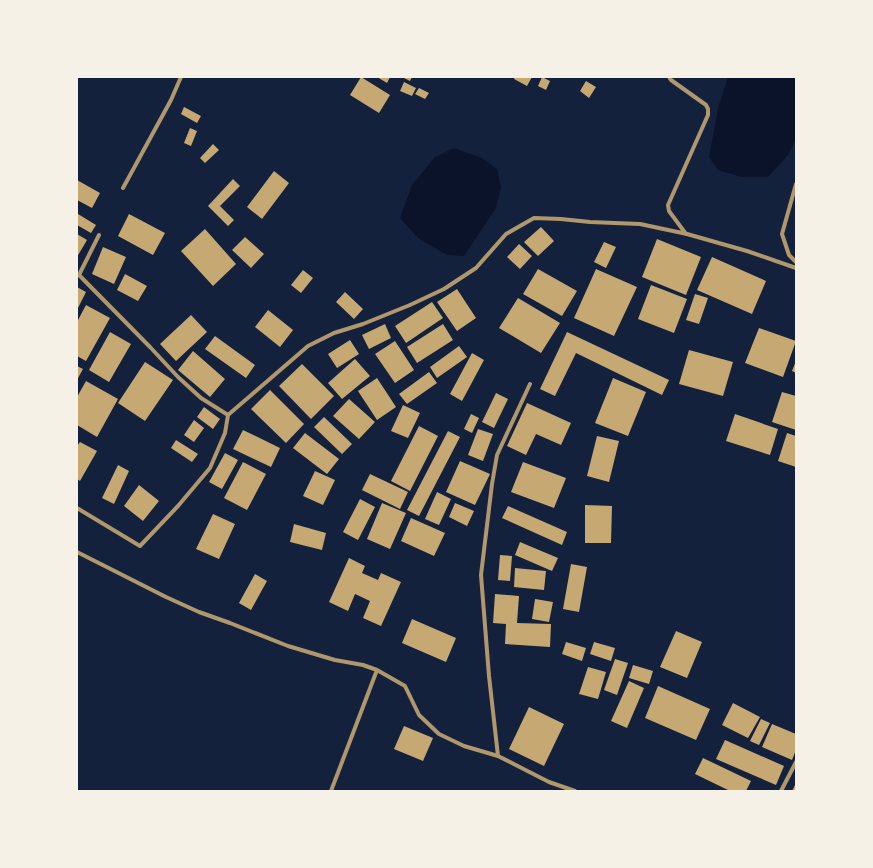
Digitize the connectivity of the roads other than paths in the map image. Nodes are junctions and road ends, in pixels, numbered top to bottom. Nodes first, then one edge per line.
1 (181, 77) edge
2 (669, 77) edge
3 (796, 184) edge
4 (123, 188) dead end
5 (687, 234) junction
6 (99, 235) dead end
7 (796, 262) edge
8 (796, 268) edge
9 (78, 277) edge
10 (530, 384) dead end
11 (228, 415) junction
12 (77, 508) edge
13 (77, 552) edge
14 (377, 670) junction
15 (498, 756) junction
16 (796, 762) edge
17 (331, 791) edge
18 (575, 791) edge
19 (781, 791) edge

1 - 4 street
2 - 5 street
3 - 7 street
5 - 8 street
5 - 11 street
6 - 9 street
9 - 11 street
10 - 15 street
11 - 12 street
13 - 14 street
14 - 15 street
14 - 17 street
15 - 18 street
16 - 19 street

